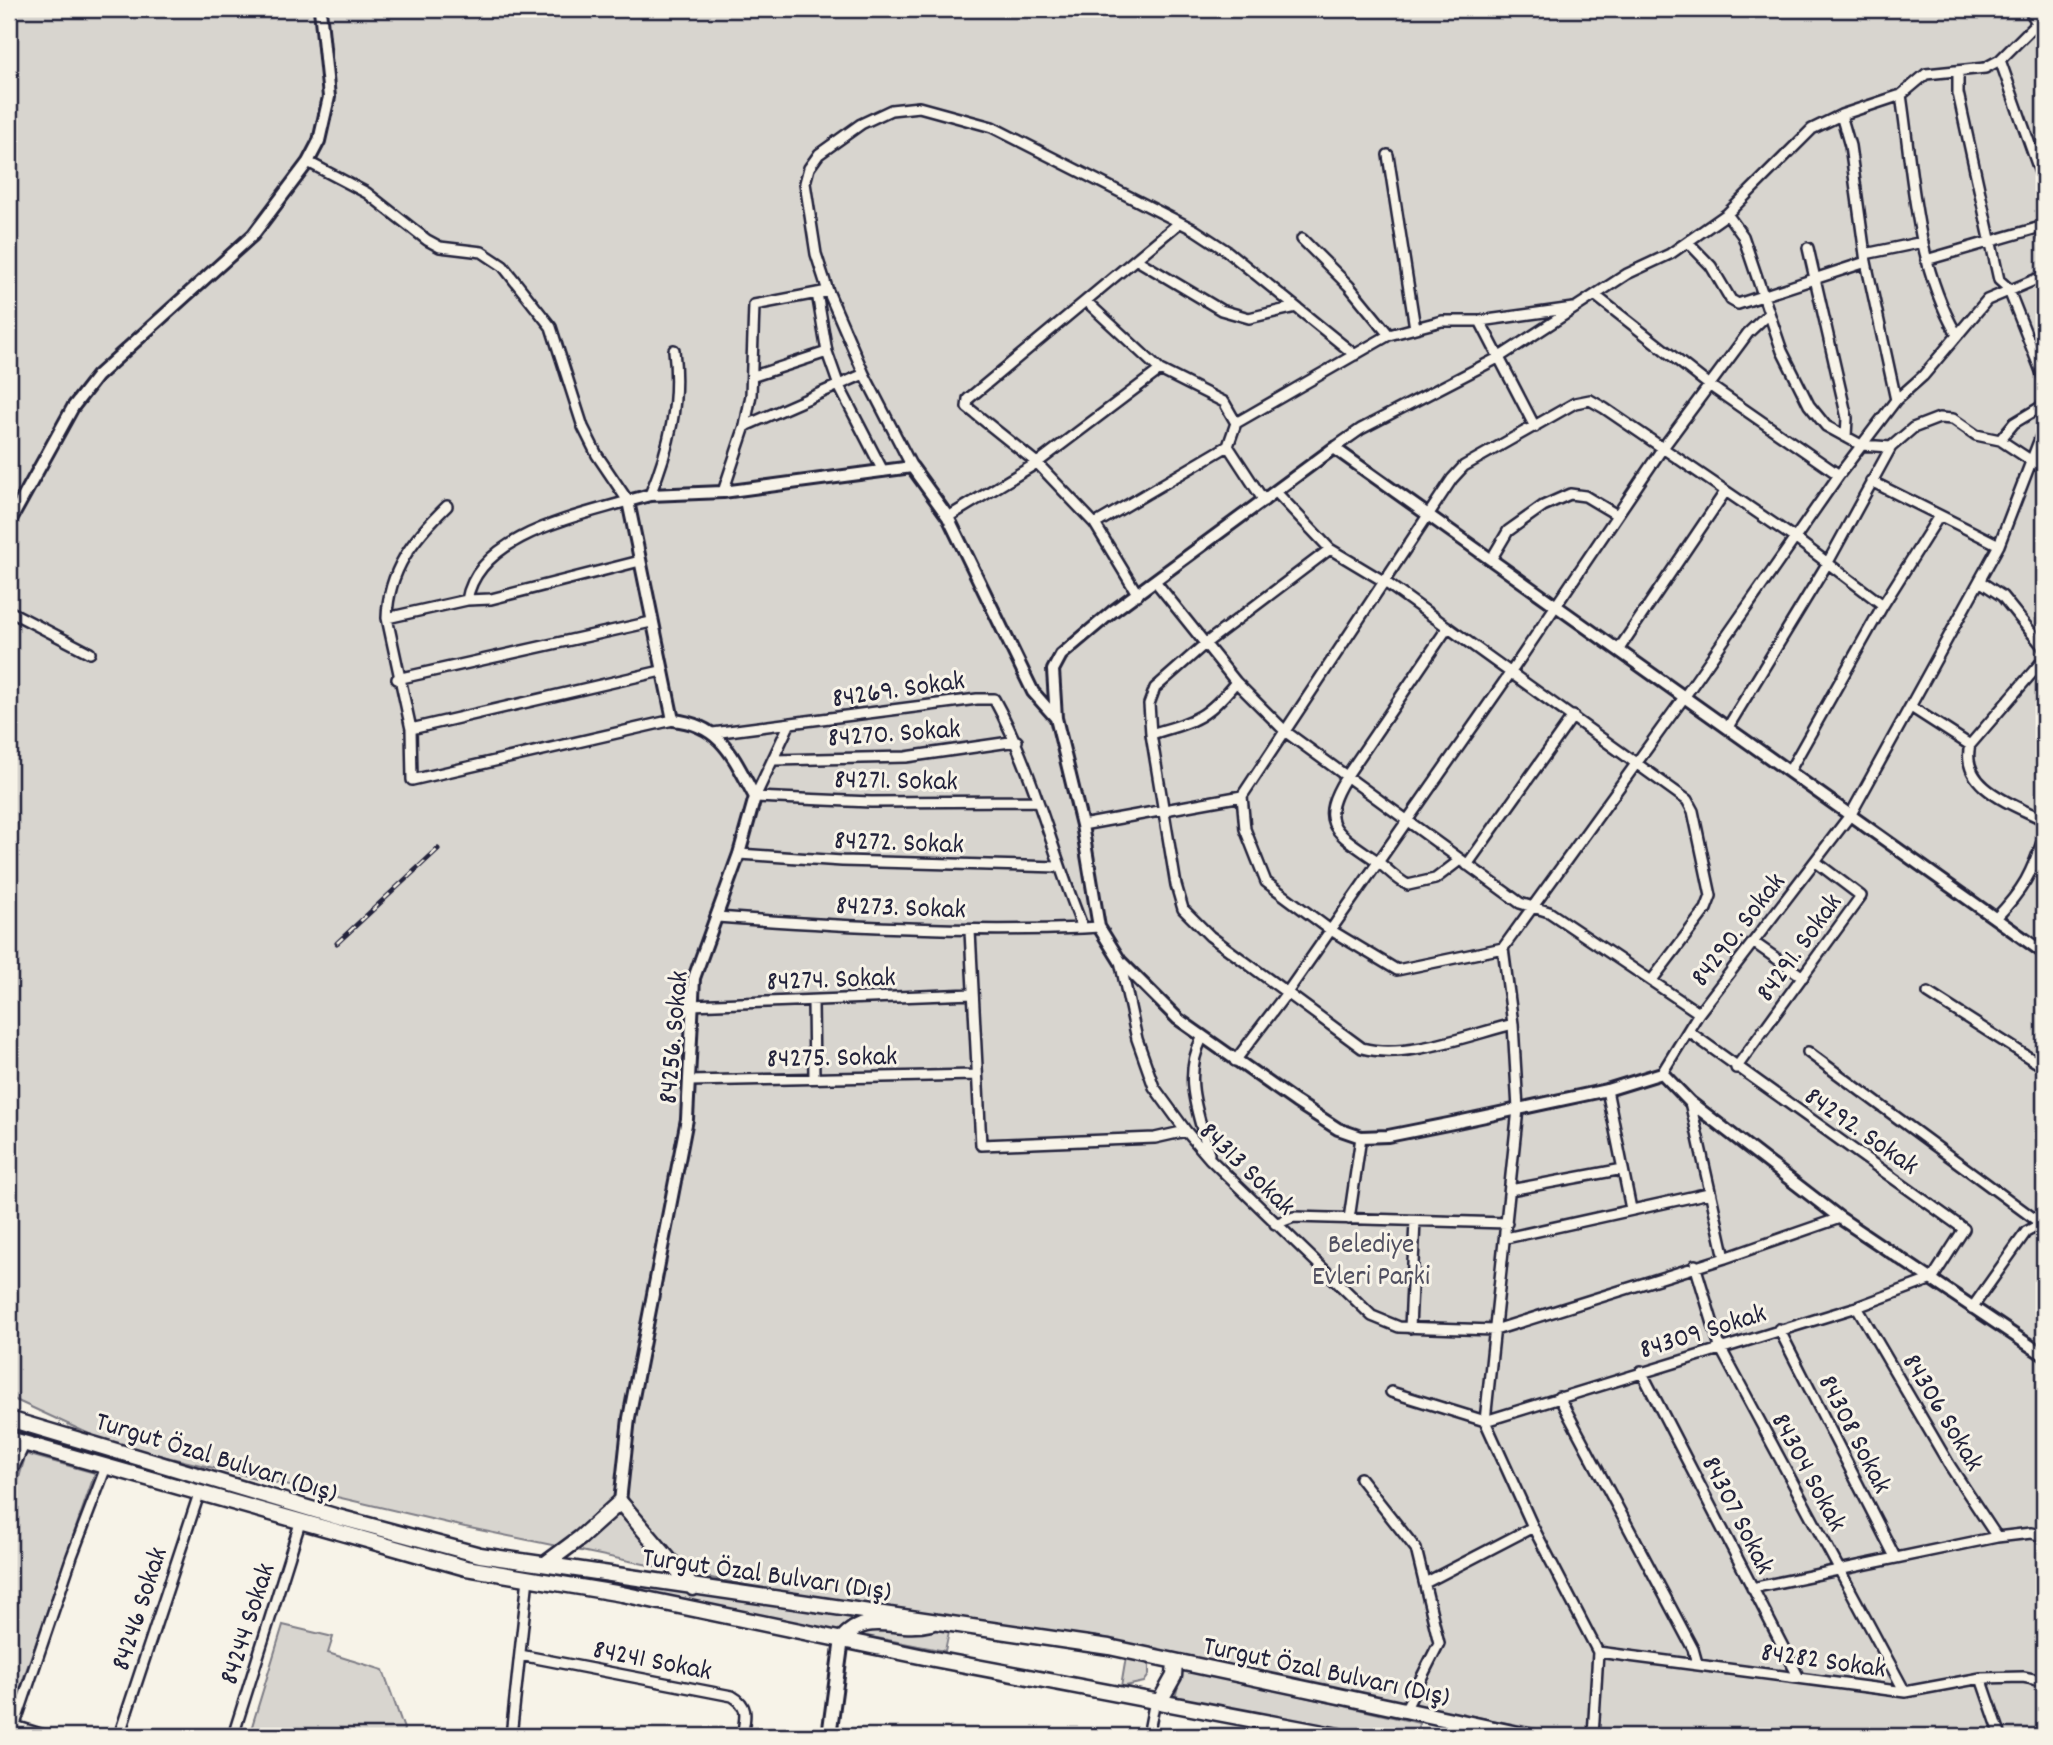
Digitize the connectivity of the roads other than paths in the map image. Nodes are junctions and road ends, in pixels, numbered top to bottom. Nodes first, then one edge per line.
1 (320, 9) edge
2 (2033, 10) edge
3 (2038, 22) junction
4 (2044, 34) edge
5 (2000, 60) junction
6 (1958, 71) junction
7 (1901, 95) junction
8 (1841, 115) junction
9 (1388, 155) dead end
10 (308, 162) junction
11 (2042, 172) edge
12 (2044, 184) edge
13 (1727, 214) junction
14 (1179, 223) junction
15 (2043, 226) edge
16 (2044, 238) edge
17 (1302, 239) dead end
18 (1688, 242) junction
19 (1923, 242) junction
20 (1990, 242) junction
21 (1808, 248) dead end
22 (1865, 258) junction
23 (1137, 260) junction
24 (1926, 260) junction
25 (2044, 276) edge
26 (1815, 278) junction
27 (2008, 288) junction
28 (828, 291) junction
29 (817, 293) junction
30 (1596, 296) junction
31 (1763, 296) junction
32 (1087, 302) junction
33 (1296, 307) junction
34 (1575, 307) junction
35 (1768, 314) junction
36 (1480, 321) junction
37 (1415, 328) junction
38 (1956, 333) junction
39 (1389, 335) junction
40 (674, 350) dead end
41 (827, 352) junction
42 (1355, 355) junction
43 (1498, 358) junction
44 (1160, 370) junction
45 (864, 374) junction
46 (754, 376) junction
47 (2044, 379) edge
48 (1709, 385) junction
49 (839, 386) junction
50 (1896, 400) junction
51 (2044, 405) edge
52 (1236, 423) junction
53 (746, 426) junction
54 (1535, 427) junction
55 (2044, 428) edge
56 (1846, 437) junction
57 (2000, 440) junction
58 (1861, 445) junction
59 (1228, 446) junction
60 (1891, 447) junction
61 (1334, 448) junction
62 (1662, 449) junction
63 (1037, 463) junction
64 (2032, 463) junction
65 (912, 467) junction
66 (2044, 469) edge
67 (883, 471) junction
68 (1839, 475) junction
69 (1871, 481) junction
70 (723, 492) junction
71 (1276, 492) junction
72 (1725, 492) junction
73 (650, 495) junction
74 (628, 501) junction
75 (1264, 502) junction
76 (447, 506) dead end
77 (1429, 513) junction
78 (1617, 515) junction
79 (1939, 516) junction
80 (948, 517) junction
81 (9, 523) edge
82 (1095, 524) junction
83 (1796, 539) junction
84 (2000, 545) junction
85 (1330, 549) junction
86 (1492, 558) junction
87 (640, 561) junction
88 (1827, 564) junction
89 (1155, 581) junction
90 (1385, 582) junction
91 (1980, 582) junction
92 (1138, 595) junction
93 (467, 600) junction
94 (1556, 604) junction
95 (1883, 605) junction
96 (9, 611) edge
97 (387, 618) junction
98 (650, 622) junction
99 (1448, 627) junction
100 (1206, 643) junction
101 (2044, 648) edge
102 (1619, 649) junction
103 (90, 653) dead end
104 (2044, 659) edge
105 (661, 671) junction
106 (1511, 673) junction
107 (397, 679) junction
108 (1236, 682) junction
109 (1685, 696) junction
110 (1911, 708) junction
111 (1573, 716) junction
112 (1056, 718) junction
113 (673, 720) junction
114 (789, 725) junction
115 (1728, 727) junction
116 (411, 729) junction
117 (1286, 732) junction
118 (713, 733) junction
119 (1151, 734) junction
120 (1017, 741) junction
121 (1970, 745) junction
122 (774, 760) junction
123 (1637, 762) junction
124 (1790, 770) junction
125 (1346, 777) junction
126 (1242, 796) junction
127 (755, 797) junction
128 (1037, 801) junction
129 (1165, 811) junction
130 (1851, 814) junction
131 (2044, 820) edge
132 (1405, 822) junction
133 (1082, 825) junction
134 (2044, 836) edge
135 (739, 854) junction
136 (1377, 861) junction
137 (1464, 862) junction
138 (1816, 862) junction
139 (1058, 867) junction
140 (1532, 908) junction
141 (717, 917) junction
142 (1996, 918) junction
143 (1100, 927) junction
144 (1083, 928) junction
145 (1329, 929) junction
146 (970, 930) junction
147 (1753, 942) junction
148 (1503, 948) junction
149 (2043, 951) edge
150 (1120, 961) junction
151 (1802, 977) junction
152 (1652, 980) junction
153 (1928, 993) dead end
154 (974, 994) junction
155 (1286, 994) junction
156 (813, 1002) junction
157 (691, 1005) junction
158 (1699, 1013) junction
159 (1513, 1024) junction
160 (1688, 1031) junction
161 (1202, 1038) junction
162 (1808, 1052) dead end
163 (1235, 1061) junction
164 (2044, 1066) edge
165 (1736, 1068) junction
166 (1662, 1073) junction
167 (975, 1075) junction
168 (814, 1077) junction
169 (689, 1081) junction
170 (1607, 1090) junction
171 (1690, 1102) junction
172 (1518, 1109) junction
173 (1186, 1131) junction
174 (1361, 1137) junction
175 (1210, 1159) junction
176 (1623, 1169) junction
177 (1510, 1190) junction
178 (1709, 1193) junction
179 (1631, 1209) junction
180 (1840, 1217) junction
181 (1349, 1219) junction
182 (1415, 1221) junction
183 (1507, 1223) junction
184 (1275, 1224) junction
185 (2043, 1225) edge
186 (1506, 1238) junction
187 (1725, 1258) junction
188 (1695, 1265) junction
189 (1932, 1279) junction
190 (1857, 1307) junction
191 (1972, 1308) junction
192 (1410, 1328) junction
193 (1779, 1329) junction
194 (1495, 1330) junction
195 (1720, 1348) junction
196 (2044, 1355) edge
197 (1641, 1371) junction
198 (1391, 1392) dead end
199 (1559, 1397) junction
200 (9, 1419) edge
201 (1485, 1421) junction
202 (9, 1439) edge
203 (25, 1443) junction
204 (106, 1467) junction
205 (9, 1477) edge
206 (1360, 1478) dead end
207 (199, 1494) junction
208 (620, 1502) junction
209 (300, 1523) junction
210 (1533, 1527) junction
211 (1997, 1536) junction
212 (2044, 1536) edge
213 (1895, 1557) junction
214 (545, 1564) junction
215 (1837, 1568) junction
216 (528, 1578) junction
217 (1425, 1583) junction
218 (693, 1588) junction
219 (1752, 1588) junction
220 (940, 1621) junction
221 (842, 1639) junction
222 (1598, 1652) junction
223 (520, 1655) junction
224 (1175, 1661) junction
225 (1697, 1663) junction
226 (1799, 1678) junction
227 (1981, 1678) junction
228 (2044, 1681) edge
229 (1905, 1692) junction
230 (1157, 1700) junction
231 (1404, 1712) junction
232 (15, 1726) junction
233 (11, 1736) edge
234 (47, 1736) edge
235 (119, 1736) edge
236 (233, 1736) edge
237 (511, 1736) edge
238 (742, 1736) edge
239 (829, 1736) edge
240 (1148, 1736) edge
241 (1333, 1736) edge
242 (1528, 1736) edge
243 (1593, 1736) edge
244 (2001, 1736) edge

1 - 10 street
2 - 3 street
3 - 4 street
3 - 5 street
5 - 6 street
5 - 11 street
6 - 7 street
6 - 20 street
7 - 8 street
7 - 19 street
8 - 13 street
8 - 22 street
9 - 37 street
10 - 74 street
10 - 81 street
11 - 12 street
13 - 18 street
13 - 31 street
14 - 23 street
14 - 28 street
14 - 33 street
15 - 16 street
15 - 20 street
17 - 39 street
18 - 30 street
18 - 31 street
19 - 22 street
19 - 24 street
20 - 24 street
20 - 27 street
21 - 26 street
22 - 26 street
22 - 50 street
23 - 32 street
23 - 33 street
24 - 38 street
25 - 27 street
26 - 31 street
26 - 56 street
27 - 38 street
27 - 47 street
28 - 29 street
28 - 45 street
29 - 41 street
29 - 46 street
30 - 34 street
30 - 48 street
31 - 35 street
32 - 44 street
32 - 63 street
33 - 42 street
34 - 36 street
34 - 43 street
35 - 48 street
35 - 56 street
36 - 37 street
36 - 43 street
37 - 39 street
38 - 50 street
39 - 42 street
40 - 73 street
41 - 46 street
41 - 49 street
42 - 52 street
43 - 54 street
43 - 61 street
44 - 52 street
44 - 63 street
45 - 49 street
45 - 65 street
46 - 53 street
48 - 62 street
48 - 68 street
49 - 53 street
49 - 67 street
50 - 58 street
51 - 57 street
52 - 59 street
53 - 70 street
54 - 62 street
54 - 77 street
55 - 64 street, 84290. Sokak
56 - 58 street
57 - 60 street
57 - 64 street
58 - 60 street
58 - 68 street
59 - 75 street
59 - 82 street
60 - 69 street
61 - 71 street
61 - 77 street
62 - 72 street
62 - 78 street
63 - 80 street
63 - 82 street
64 - 66 street
64 - 84 street, 84290. Sokak
65 - 67 street
65 - 80 street
67 - 70 street
68 - 83 street
69 - 79 street
69 - 88 street
70 - 73 street
71 - 75 street
71 - 85 street
72 - 83 street
72 - 102 street
73 - 74 street
74 - 87 street
74 - 93 street
75 - 89 street
76 - 97 street
77 - 86 street
77 - 90 street
78 - 86 street
78 - 94 street
79 - 84 street
79 - 95 street
80 - 112 street
82 - 92 street
83 - 88 street
83 - 109 street
84 - 91 street, 84290. Sokak
85 - 90 street
85 - 100 street
86 - 94 street
87 - 93 street
87 - 98 street
88 - 95 street
88 - 115 street
89 - 92 street
89 - 100 street
90 - 99 street
90 - 117 street
91 - 101 street
91 - 110 street, 84290. Sokak
92 - 112 street
93 - 97 street
94 - 102 street
94 - 106 street
95 - 124 street
96 - 103 street
97 - 107 street
98 - 105 street
98 - 107 street
99 - 106 street
99 - 125 street
100 - 108 street
100 - 119 street
102 - 109 street
104 - 121 street
105 - 113 street
105 - 116 street
106 - 111 street
106 - 132 street
107 - 116 street
108 - 117 street
108 - 119 street
109 - 115 street
109 - 123 street
110 - 121 street
110 - 130 street, 84290. Sokak
111 - 123 street
111 - 137 street
112 - 133 street
113 - 116 street
113 - 118 street
114 - 118 street, 84269. Sokak
114 - 120 street, 84269. Sokak
114 - 122 street
115 - 124 street
117 - 125 street
117 - 126 street
118 - 127 street
119 - 129 street
120 - 122 street, 84270. Sokak
120 - 128 street, 84269. Sokak
121 - 131 street
122 - 127 street
123 - 140 street
123 - 152 street
124 - 130 street
125 - 132 street
125 - 136 street
126 - 129 street
126 - 145 street
127 - 128 street, 84271. Sokak
127 - 135 street, 84256. Sokak
128 - 139 street, 84269. Sokak
129 - 133 street
129 - 155 street
130 - 138 street, 84290. Sokak
130 - 142 street
132 - 136 street
132 - 137 street
133 - 143 street
134 - 142 street
135 - 139 street, 84272. Sokak
135 - 141 street, 84256. Sokak
136 - 137 street
136 - 145 street
137 - 140 street
138 - 147 street, 84290. Sokak
138 - 151 street, 84291. Sokak
139 - 144 street, 84269. Sokak
140 - 148 street
140 - 152 street
141 - 146 street, 84273. Sokak
141 - 157 street, 84256. Sokak
142 - 149 street
143 - 144 street
143 - 150 street
144 - 146 street, 84273. Sokak
145 - 148 street
145 - 155 street
146 - 154 street
147 - 151 street
147 - 158 street, 84290. Sokak
148 - 159 street
150 - 161 street
150 - 173 street
151 - 165 street, 84291. Sokak
152 - 158 street
153 - 164 street
154 - 156 street, 84274. Sokak
154 - 167 street
155 - 159 street
155 - 163 street
156 - 157 street, 84274. Sokak
156 - 168 street
157 - 169 street, 84256. Sokak
158 - 160 street, 84290. Sokak
159 - 172 street
160 - 165 street, 84292. Sokak
160 - 166 street, 84290. Sokak
161 - 163 street
161 - 175 street
162 - 185 street
163 - 174 street
165 - 189 street, 84292. Sokak
166 - 170 street
166 - 171 street
167 - 168 street, 84275. Sokak
167 - 173 street, 84313 Sokak
168 - 169 street, 84275. Sokak
169 - 208 street, 84256. Sokak
170 - 172 street
170 - 176 street
171 - 178 street
171 - 180 street
172 - 174 street
172 - 177 street
173 - 175 street, 84313 Sokak
174 - 181 street
175 - 184 street, 84313 Sokak
176 - 177 street
176 - 179 street
177 - 183 street
178 - 179 street
178 - 187 street
179 - 186 street
180 - 187 street, 84313 Sokak
180 - 189 street
181 - 182 street
181 - 184 street
182 - 183 street
182 - 192 street
183 - 186 street
184 - 192 street, 84313 Sokak
185 - 191 street
186 - 194 street
187 - 188 street, 84313 Sokak
188 - 194 street, 84313 Sokak
188 - 195 street, 84304 Sokak
189 - 190 street, 84309 Sokak
189 - 191 street
190 - 193 street, 84309 Sokak
190 - 211 street, 84306 Sokak
191 - 196 street
192 - 194 street, 84313 Sokak
193 - 195 street, 84309 Sokak
193 - 213 street, 84308 Sokak
194 - 201 street
195 - 197 street, 84309 Sokak
195 - 215 street, 84304 Sokak
197 - 199 street, 84309 Sokak
197 - 219 street, 84307 Sokak
198 - 201 street
199 - 201 street, 84309 Sokak
199 - 225 street
200 - 214 main road, Turgut Özal Bulvarı (Dış)
201 - 210 street
202 - 203 main road, Turgut Özal Bulvarı (Dış)
203 - 204 main road, Turgut Özal Bulvarı (Dış)
203 - 205 street
204 - 207 main road, Turgut Özal Bulvarı (Dış)
204 - 232 street
206 - 217 street
207 - 209 main road, Turgut Özal Bulvarı (Dış)
207 - 235 street, 84246 Sokak
208 - 214 main road
208 - 218 main road
209 - 216 main road, Turgut Özal Bulvarı (Dış)
209 - 236 street, 84244 Sokak
210 - 217 street
210 - 222 street
211 - 212 street
211 - 213 street
213 - 215 street
214 - 218 main road, Turgut Özal Bulvarı (Dış)
215 - 219 street
215 - 229 street, 84304 Sokak
216 - 221 main road, Turgut Özal Bulvarı (Dış)
216 - 223 street
217 - 231 street
218 - 220 main road, Turgut Özal Bulvarı (Dış)
219 - 226 street, 84307 Sokak
220 - 221 main road
220 - 224 main road, Turgut Özal Bulvarı (Dış)
221 - 230 main road, Turgut Özal Bulvarı (Dış)
221 - 239 main road
222 - 225 street, 84282 Sokak
222 - 243 street
223 - 237 street
223 - 238 street, 84241 Sokak
224 - 230 main road
224 - 231 main road, Turgut Özal Bulvarı (Dış)
225 - 226 street, 84282 Sokak
226 - 229 street, 84282 Sokak
227 - 228 street, 84282 Sokak
227 - 229 street, 84282 Sokak
227 - 244 street
230 - 240 street
230 - 241 main road, Turgut Özal Bulvarı (Dış)
231 - 242 main road, Turgut Özal Bulvarı (Dış)
232 - 233 street
232 - 234 street

